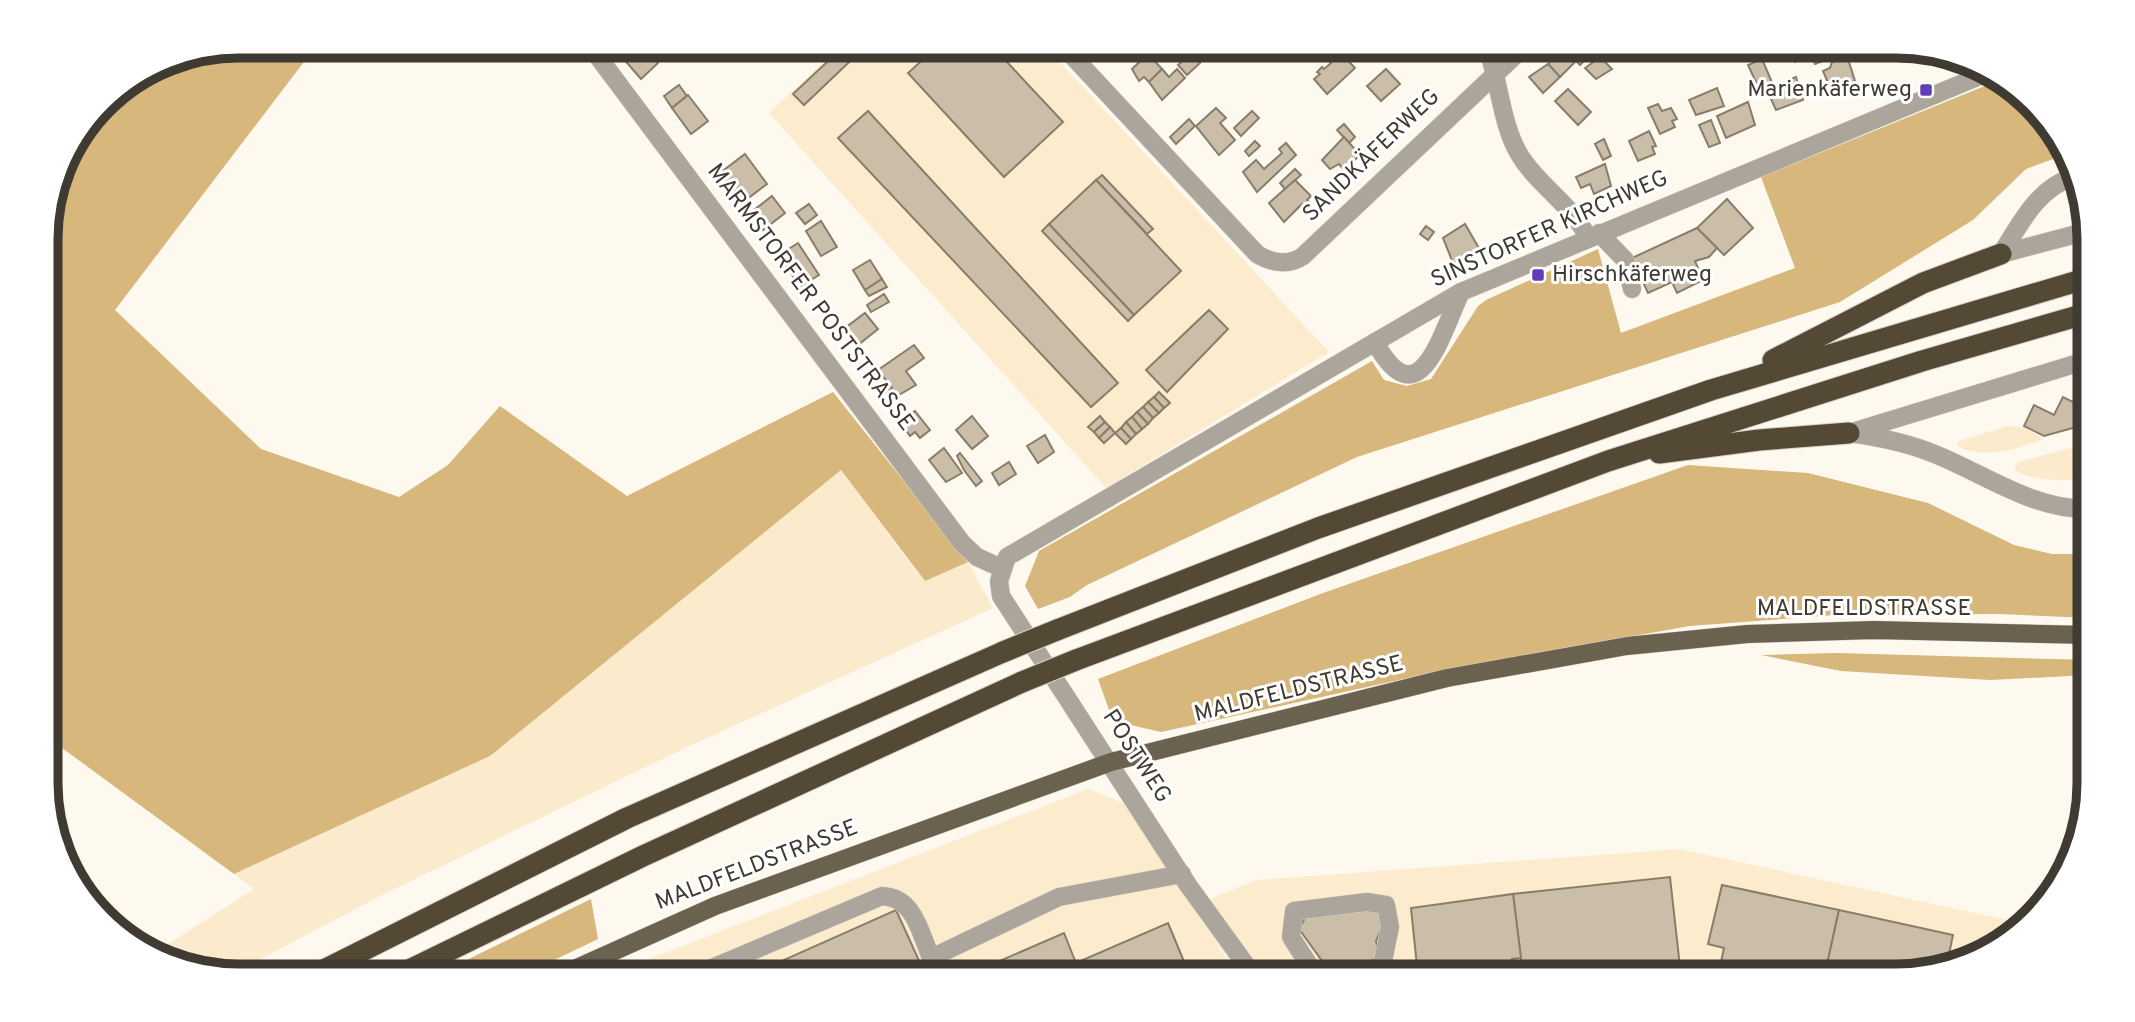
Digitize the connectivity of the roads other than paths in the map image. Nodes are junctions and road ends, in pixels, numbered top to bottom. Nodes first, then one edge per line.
1 (599, 58) edge
2 (1074, 58) edge
3 (1491, 58) edge
4 (1511, 58) edge
5 (1496, 71) junction
6 (1977, 77) edge
7 (2066, 179) edge
8 (2077, 234) edge
9 (1593, 235) junction
10 (2000, 254) junction
11 (2077, 281) edge
12 (1632, 289) dead end
13 (1461, 292) junction
14 (2077, 316) edge
15 (1376, 342) junction
16 (2077, 363) edge
17 (1712, 390) junction
18 (1849, 433) junction
19 (1608, 461) junction
20 (2077, 507) edge
21 (1004, 563) junction
22 (2077, 635) edge
23 (1111, 762) junction
24 (1182, 874) junction
25 (931, 958) junction
26 (336, 964) edge
27 (422, 964) edge
28 (586, 964) edge
29 (721, 964) edge
30 (934, 964) edge
31 (1246, 964) edge
32 (1308, 964) edge
33 (1382, 964) edge

1 - 21 street, MARMSTORFER POSTSTRASSE
2 - 5 street, SANDKÄFERWEG
3 - 5 street
4 - 5 street, SANDKÄFERWEG
5 - 9 street
6 - 9 street, SINSTORFER KIRCHWEG
7 - 10 street
8 - 10 street
9 - 12 street
9 - 13 street, SINSTORFER KIRCHWEG
10 - 17 highway
11 - 17 highway
13 - 15 street, SINSTORFER KIRCHWEG
13 - 15 street
14 - 19 highway
15 - 21 street, SINSTORFER KIRCHWEG
16 - 18 street
17 - 26 highway, bridge
18 - 19 highway
18 - 20 street
19 - 27 highway, bridge
21 - 23 street, POSTWEG
22 - 23 main road, MALDFELDSTRASSE
23 - 24 street, POSTWEG
23 - 28 main road, MALDFELDSTRASSE
24 - 25 street
24 - 31 street, POSTWEG
25 - 29 street
25 - 30 street
32 - 33 street

